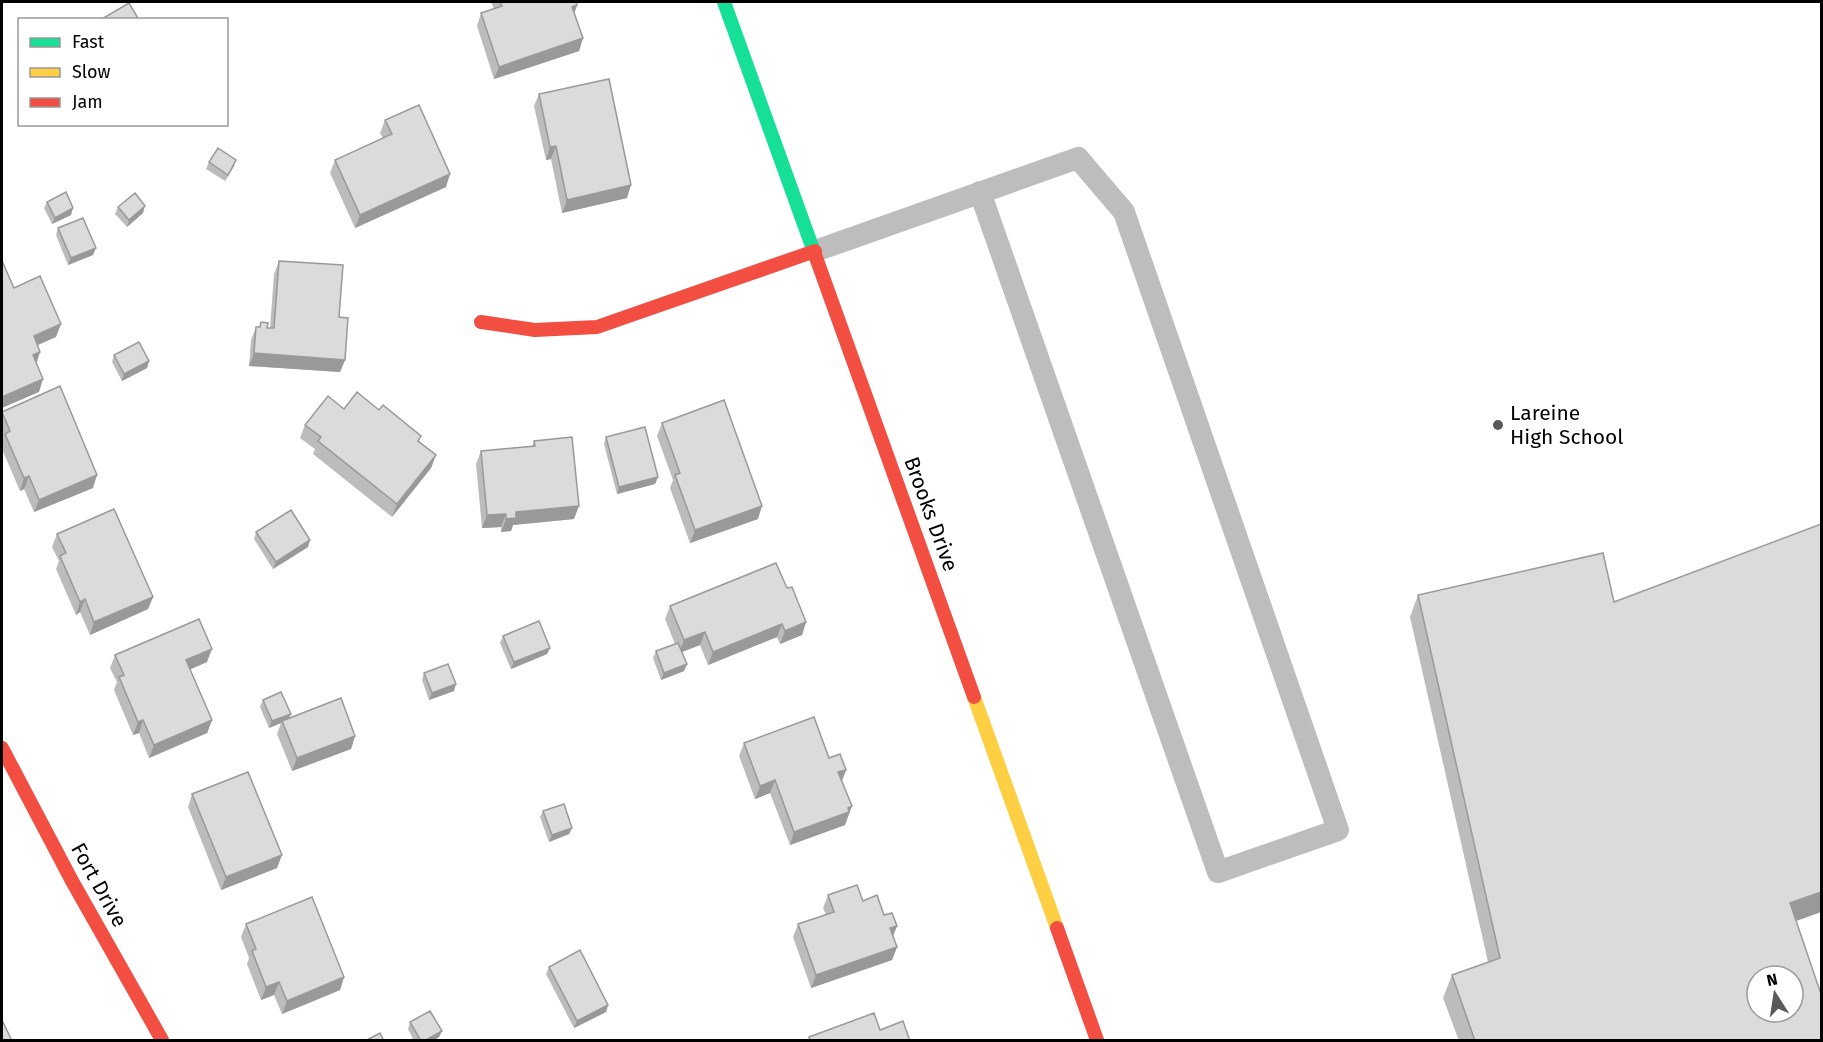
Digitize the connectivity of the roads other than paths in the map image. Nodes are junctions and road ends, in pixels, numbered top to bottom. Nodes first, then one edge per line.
1 (724, 2) edge
2 (980, 192) junction
3 (815, 251) junction
4 (481, 322) dead end
5 (2, 748) edge
6 (162, 1041) edge
7 (1097, 1041) edge

1 - 3 street, Brooks Drive
2 - 2 lane
2 - 3 lane
3 - 4 street
3 - 7 street, Brooks Drive
5 - 6 street, Fort Drive

